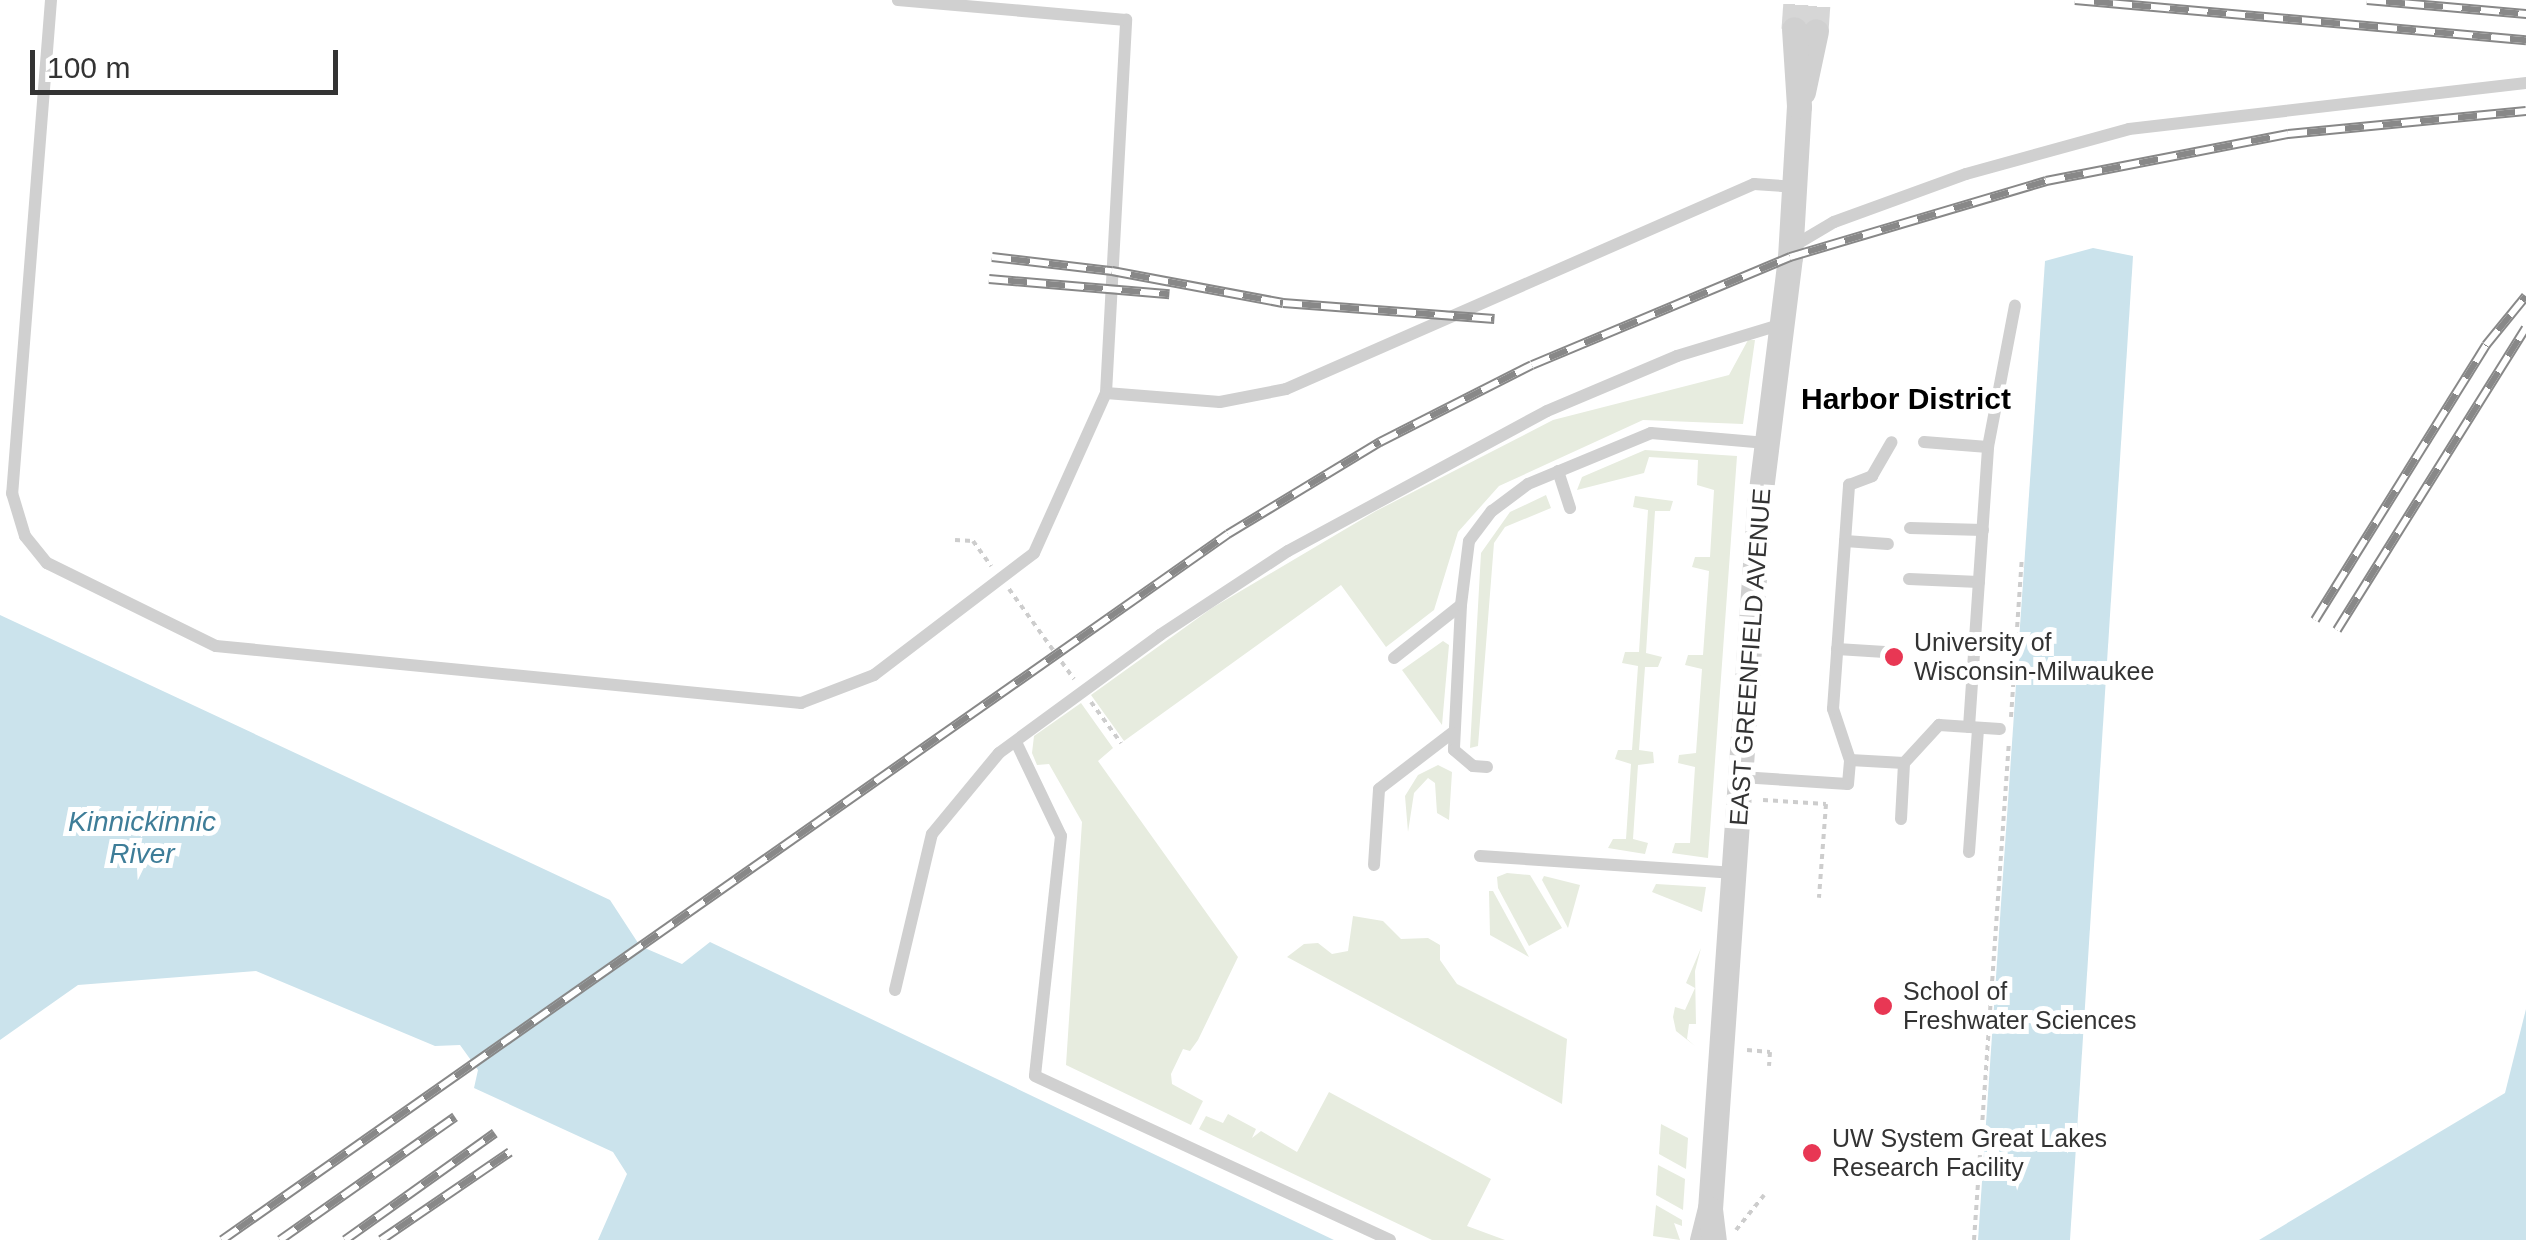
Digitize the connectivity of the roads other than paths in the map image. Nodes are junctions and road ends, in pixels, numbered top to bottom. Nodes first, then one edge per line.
1 (52, 0) edge
2 (898, 0) edge
3 (1805, 30) tunnel mouth
4 (2526, 83) edge
5 (1793, 187) junction
6 (1790, 248) junction
7 (2015, 306) dead end
8 (1784, 324) junction
9 (1106, 393) junction
10 (1892, 442) dead end
11 (1924, 442) dead end
12 (1766, 443) junction
13 (1988, 447) junction
14 (1558, 471) junction
15 (1570, 508) dead end
16 (1910, 528) dead end
17 (1982, 530) junction
18 (1845, 541) junction
19 (1888, 544) dead end
20 (1908, 578) dead end
21 (1979, 582) junction
22 (1461, 606) junction
23 (1838, 649) junction
24 (1884, 652) dead end
25 (1394, 658) dead end
26 (1974, 728) junction
27 (2000, 729) dead end
28 (1452, 733) junction
29 (1016, 742) junction
30 (1850, 760) junction
31 (1904, 763) junction
32 (1487, 767) dead end
33 (1742, 777) junction
34 (1900, 820) dead end
35 (1969, 852) dead end
36 (1480, 856) dead end
37 (1374, 865) dead end
38 (1735, 873) junction
39 (895, 990) dead end
40 (1710, 1209) junction
41 (1724, 1236) edge
42 (1390, 1240) edge
43 (1702, 1240) edge

1 - 9 lane
2 - 9 lane
3 - 5 street, EAST GREENFIELD AVENUE
4 - 6 lane
5 - 6 street, EAST GREENFIELD AVENUE
5 - 9 lane
6 - 8 street, EAST GREENFIELD AVENUE
7 - 13 lane
8 - 12 street, EAST GREENFIELD AVENUE
8 - 29 lane
10 - 18 lane
11 - 13 lane
12 - 14 lane
12 - 33 street, EAST GREENFIELD AVENUE
13 - 17 lane
14 - 15 lane
14 - 22 lane
16 - 17 lane
17 - 21 lane
18 - 19 lane
18 - 23 lane
20 - 21 lane
21 - 26 lane
22 - 25 lane
22 - 28 lane
23 - 24 lane
23 - 30 lane
26 - 27 lane
26 - 31 lane
26 - 35 lane
28 - 32 lane
28 - 37 lane
29 - 39 lane
29 - 42 lane
30 - 31 lane
30 - 33 lane
31 - 34 lane
33 - 38 street, EAST GREENFIELD AVENUE
36 - 38 lane
38 - 40 street, EAST GREENFIELD AVENUE
40 - 41 street, EAST GREENFIELD AVENUE
40 - 43 street, EAST GREENFIELD AVENUE

